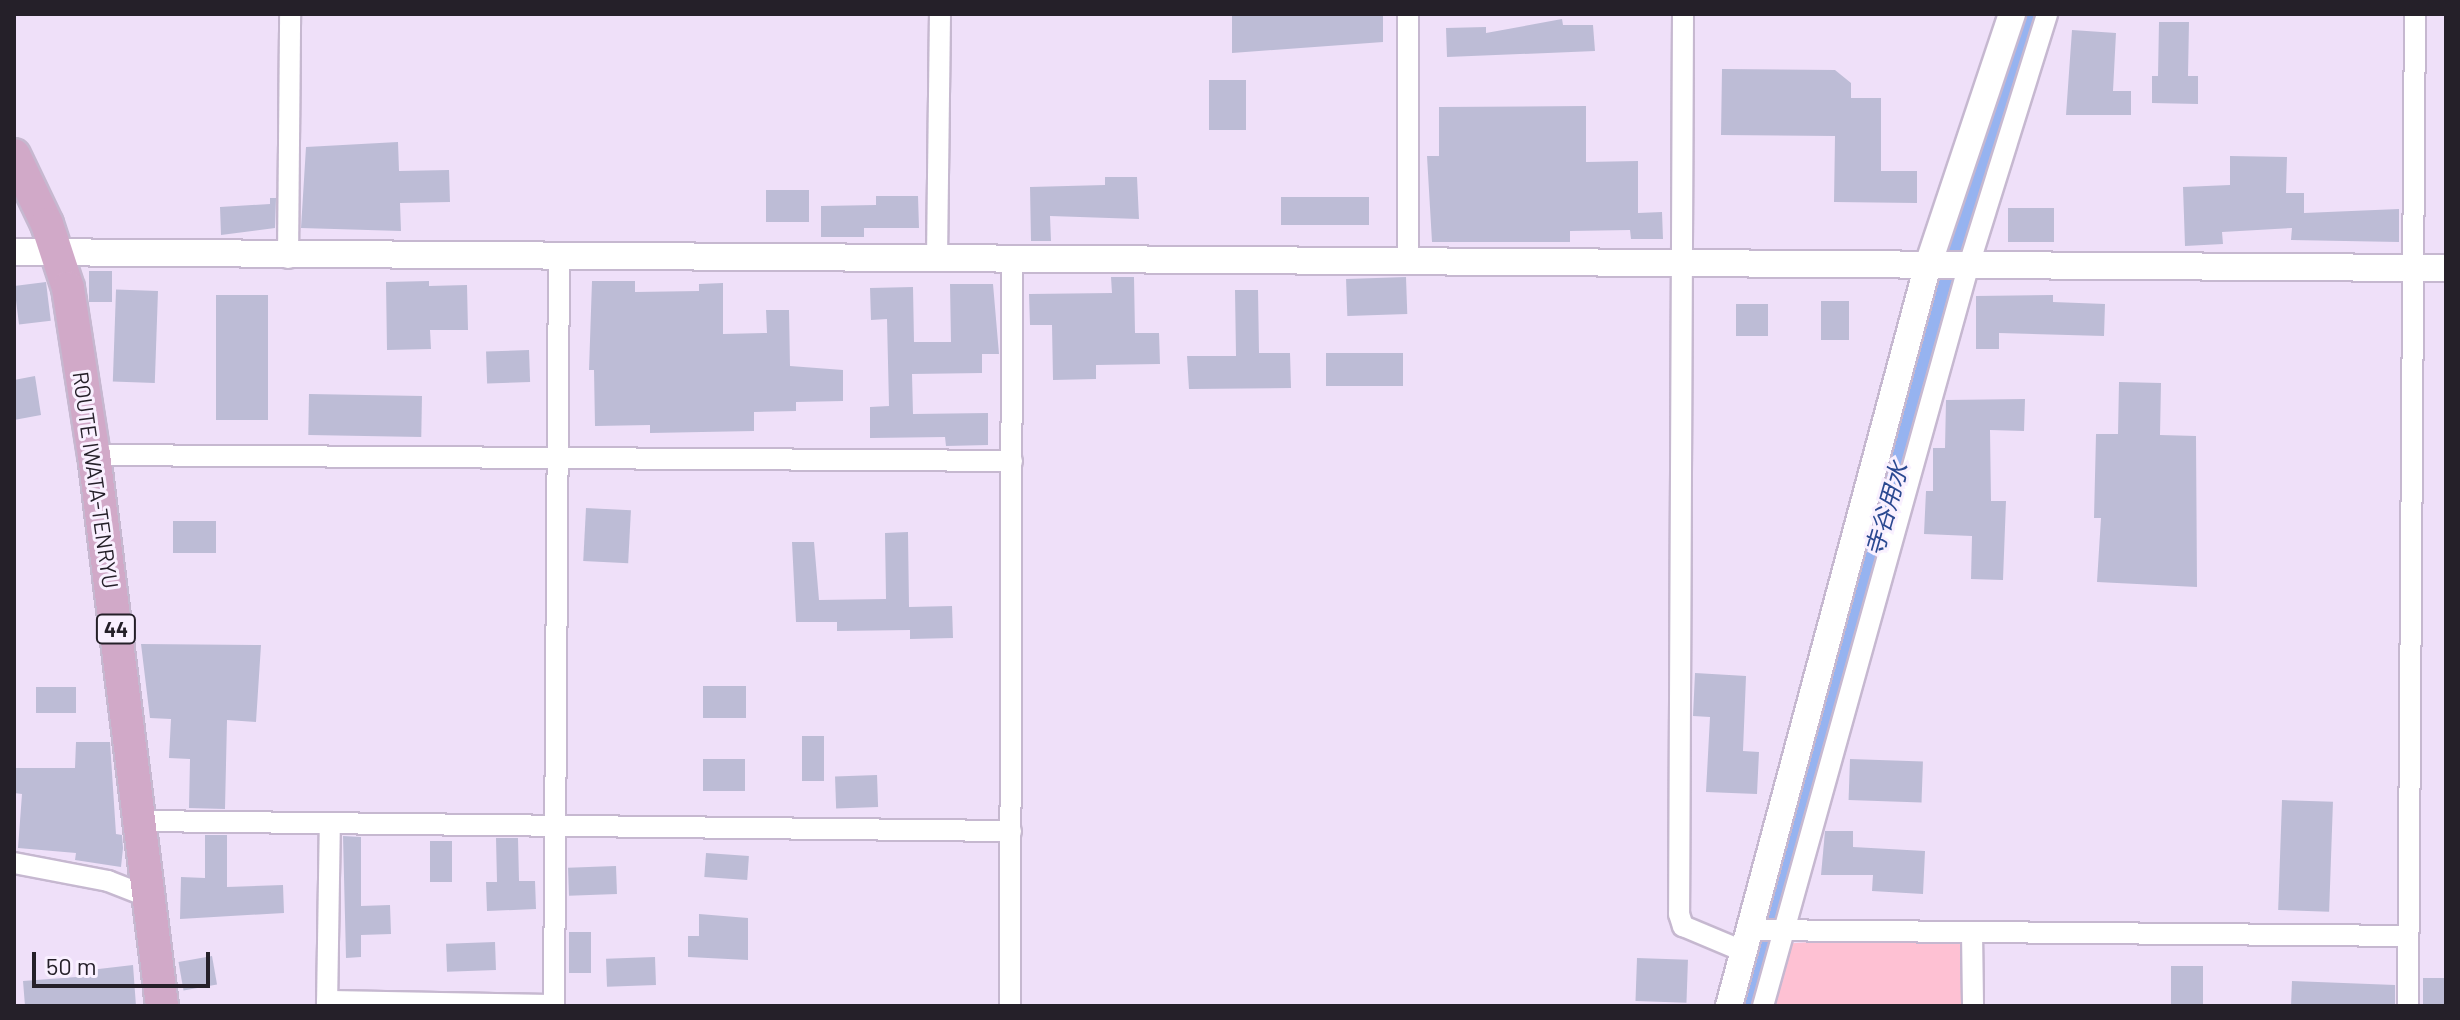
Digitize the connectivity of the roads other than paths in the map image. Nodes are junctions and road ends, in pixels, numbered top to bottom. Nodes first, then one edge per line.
1 (290, 14) edge
2 (940, 14) edge
3 (1408, 14) edge
4 (1683, 14) edge
5 (2012, 14) edge
6 (2047, 14) edge
7 (2415, 14) edge
8 (14, 155) edge
9 (14, 252) edge
10 (58, 254) junction
11 (288, 258) junction
12 (559, 259) junction
13 (937, 259) junction
14 (1012, 261) junction
15 (1408, 262) junction
16 (1682, 265) junction
17 (2414, 267) junction
18 (1949, 268) junction
19 (2446, 268) edge
20 (94, 455) junction
21 (557, 459) junction
22 (1012, 461) junction
23 (140, 821) junction
24 (330, 824) junction
25 (555, 826) junction
26 (1011, 831) junction
27 (14, 863) edge
28 (149, 897) junction
29 (1782, 932) junction
30 (1972, 932) junction
31 (2408, 936) junction
32 (1750, 937) junction
33 (327, 1003) edge
34 (162, 1006) edge
35 (554, 1006) edge
36 (1010, 1006) edge
37 (1729, 1006) edge
38 (1763, 1006) edge
39 (1973, 1006) edge
40 (2408, 1006) edge

1 - 11 street
2 - 13 street
3 - 15 street
4 - 16 street
5 - 18 street
6 - 18 street
7 - 17 street
8 - 10 main road, ROUTE IWATA-TENRYU / 44
9 - 10 street
10 - 11 street
10 - 20 main road, ROUTE IWATA-TENRYU / 44
11 - 12 street
12 - 13 street
12 - 21 street
13 - 14 street
14 - 15 street
14 - 22 street
15 - 16 street
16 - 18 street
16 - 32 street
17 - 18 street
17 - 19 street
17 - 31 street
18 - 29 street
18 - 32 street
20 - 21 street
20 - 23 main road, ROUTE IWATA-TENRYU / 44
21 - 22 street
21 - 25 street
22 - 26 street
23 - 24 street
23 - 28 main road, ROUTE IWATA-TENRYU / 44
24 - 25 street
24 - 33 street
25 - 26 street
25 - 35 street
26 - 36 street
27 - 28 street
28 - 34 main road, ROUTE IWATA-TENRYU / 44
29 - 30 street
29 - 32 street
29 - 38 street
30 - 31 street
30 - 39 street
31 - 40 street
32 - 37 street
33 - 35 street

